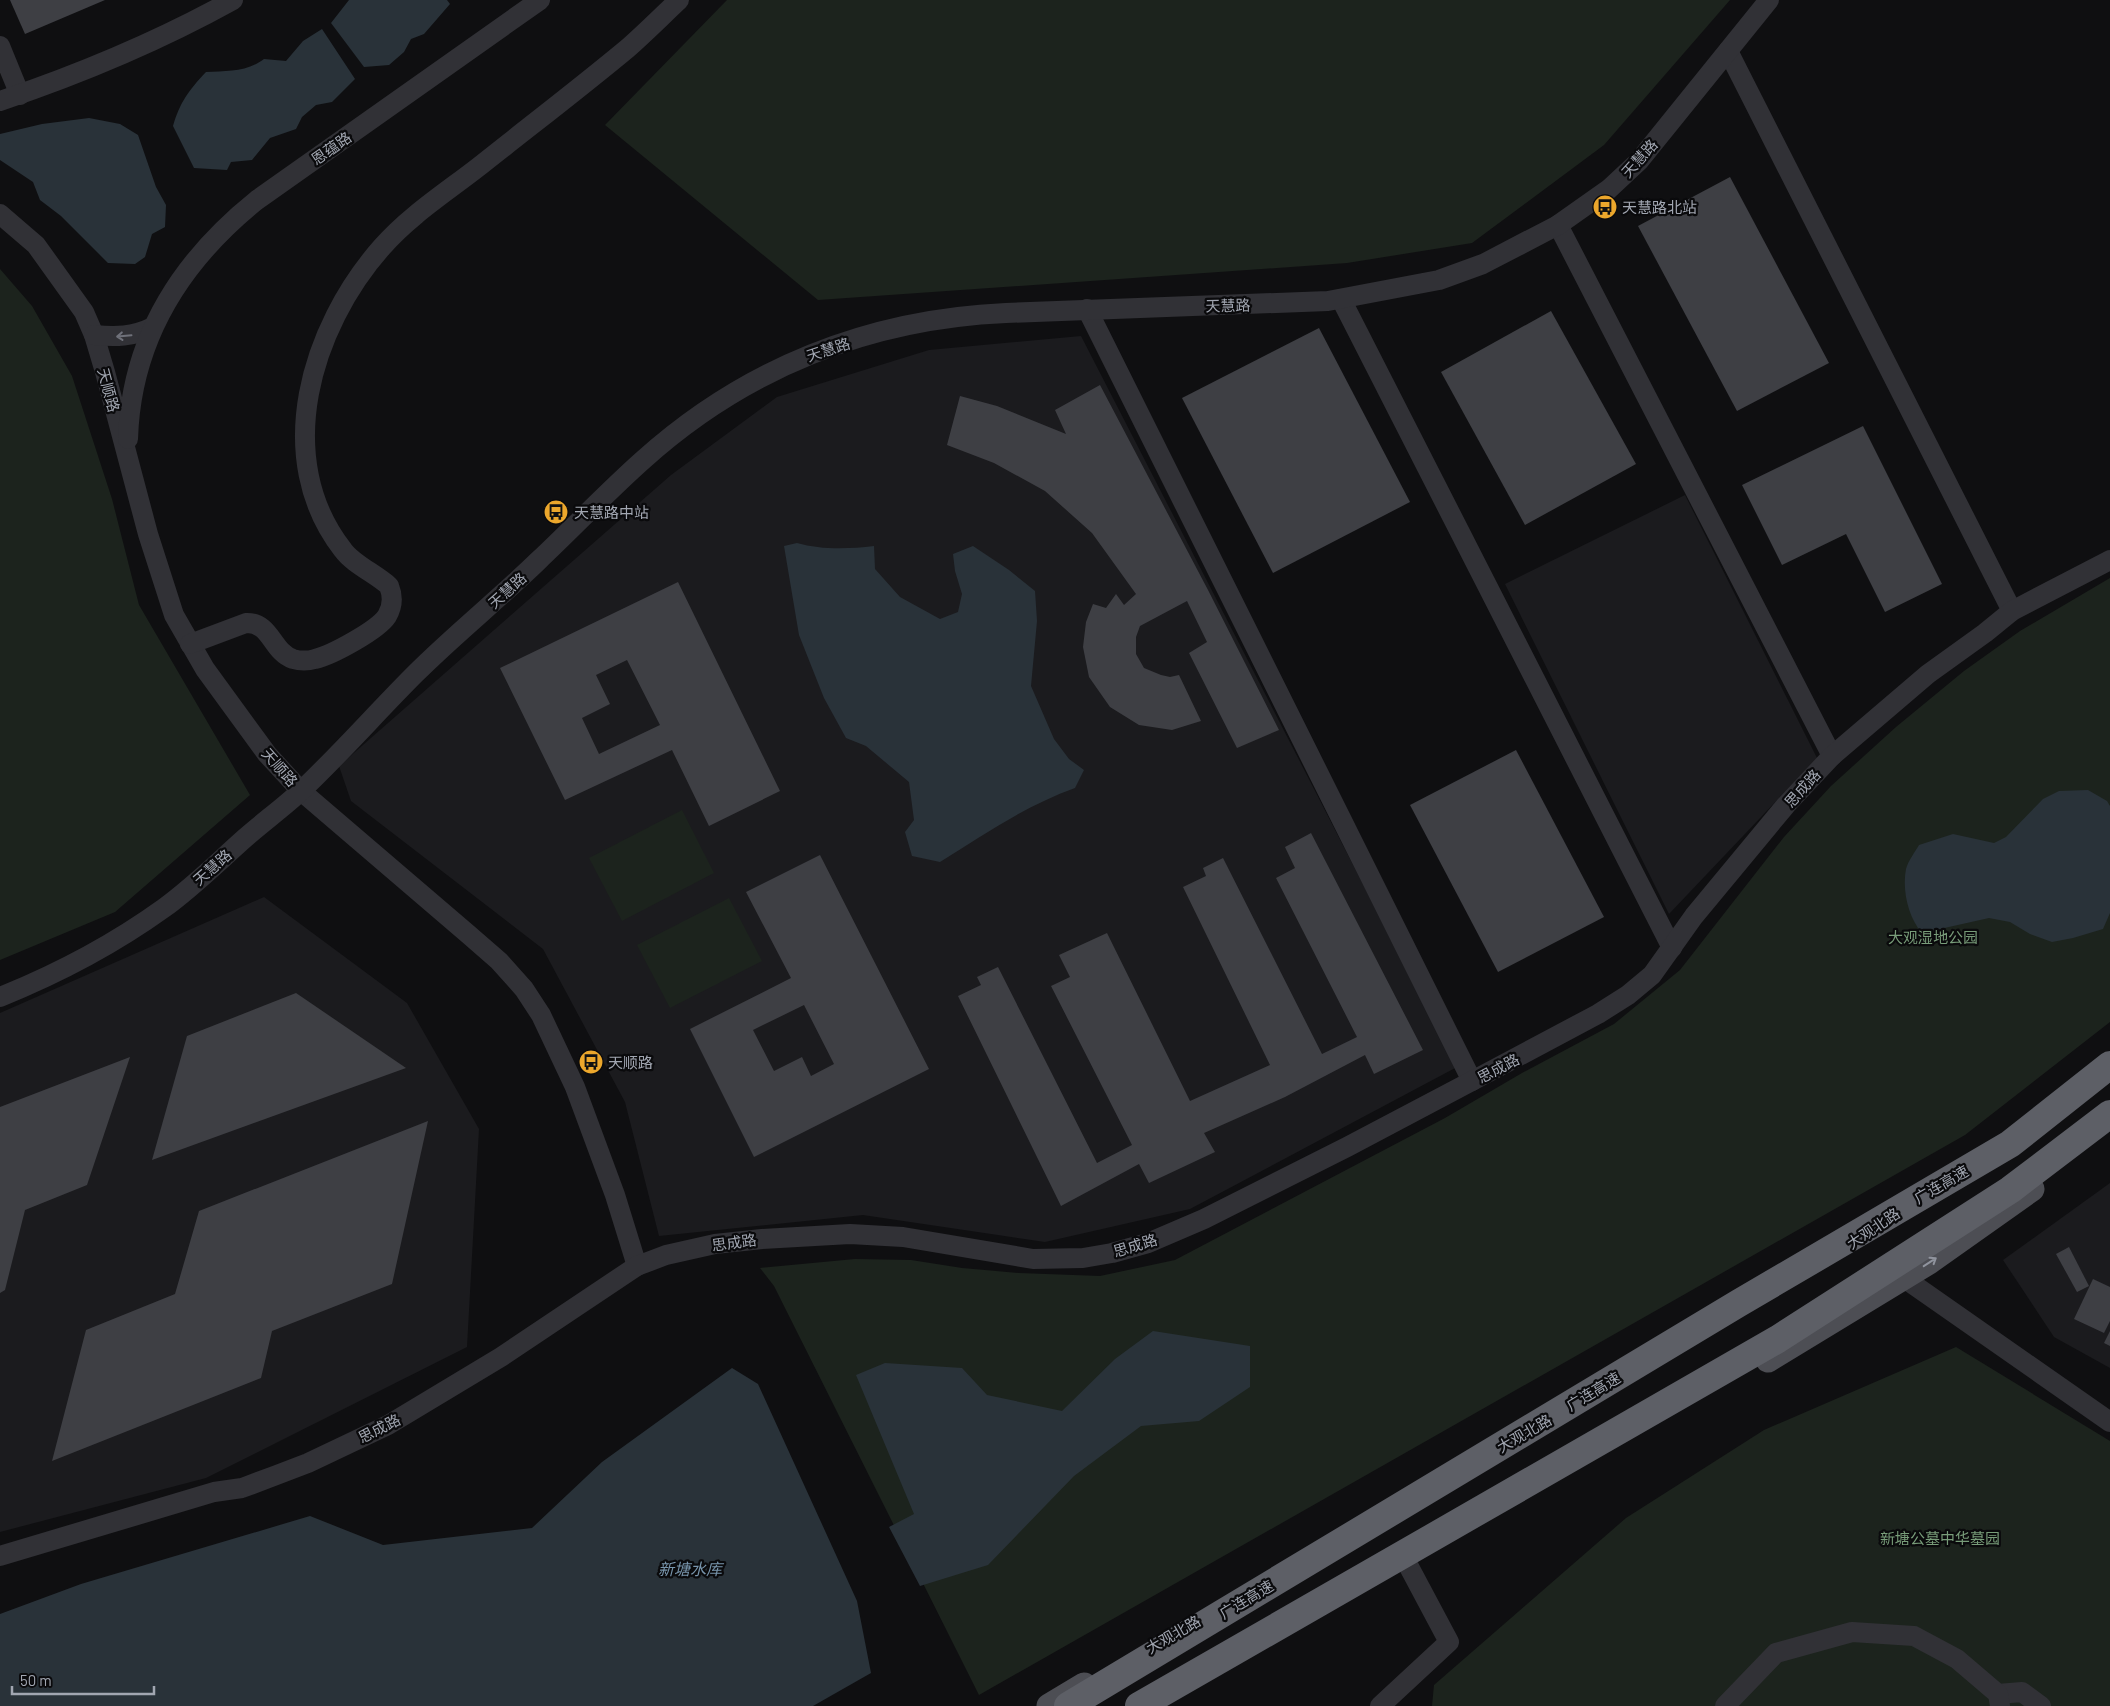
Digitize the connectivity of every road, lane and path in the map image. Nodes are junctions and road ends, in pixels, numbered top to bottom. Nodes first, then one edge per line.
1 (233, 0) edge
2 (540, 0) edge
3 (679, 0) edge
4 (1769, 0) edge
5 (0, 46) edge
6 (1728, 51) junction
7 (20, 94) junction
8 (0, 101) edge
9 (0, 214) edge
10 (1558, 225) junction
11 (1341, 299) junction
12 (1087, 310) junction
13 (152, 327) junction
14 (94, 335) junction
15 (127, 451) junction
16 (2110, 560) edge
17 (2012, 611) junction
18 (190, 644) junction
19 (1832, 756) junction
20 (301, 791) junction
21 (1672, 948) junction
22 (0, 997) edge
23 (2110, 1055) edge
24 (2110, 1065) edge
25 (1472, 1081) junction
26 (2110, 1114) edge
27 (2110, 1127) edge
28 (637, 1266) junction
29 (1904, 1278) junction
30 (2110, 1422) edge
31 (0, 1556) edge
32 (1408, 1565) junction
33 (1079, 1700) edge
34 (1999, 1700) edge
35 (1049, 1706) edge
36 (1140, 1706) edge
37 (1160, 1706) edge
38 (1380, 1706) edge
39 (1725, 1706) edge
40 (2041, 1706) edge

1 - 7 street
2 - 13 street, 恩蕴路
3 - 18 street
4 - 6 street, 天慧路
5 - 7 street
6 - 10 street, 天慧路
6 - 17 street
7 - 8 street
9 - 14 street, 天顺路
10 - 11 street, 天慧路
10 - 19 street
11 - 12 street, 天慧路
11 - 21 street
12 - 20 street, 天慧路
12 - 25 street
13 -> 14 street
13 - 15 street, 恩蕴路
14 - 15 street, 天顺路
15 - 18 street, 天顺路
16 - 17 street, 思成路
17 - 19 street, 思成路
18 - 20 street, 天顺路
19 - 21 street, 思成路
20 - 22 street, 天慧路
20 - 28 street, 天顺路
21 - 25 street, 思成路
23 - 33 main road, 大观北路
24 - 33 highway, 广连高速, bridge
25 - 28 street, 思成路
26 - 36 highway
29 -> 27 main road
28 - 31 street, 思成路
29 - 30 street
29 - 32 main road
32 - 37 main road
32 - 38 street
33 - 35 main road, 大观北路
34 - 39 street
34 - 40 street

